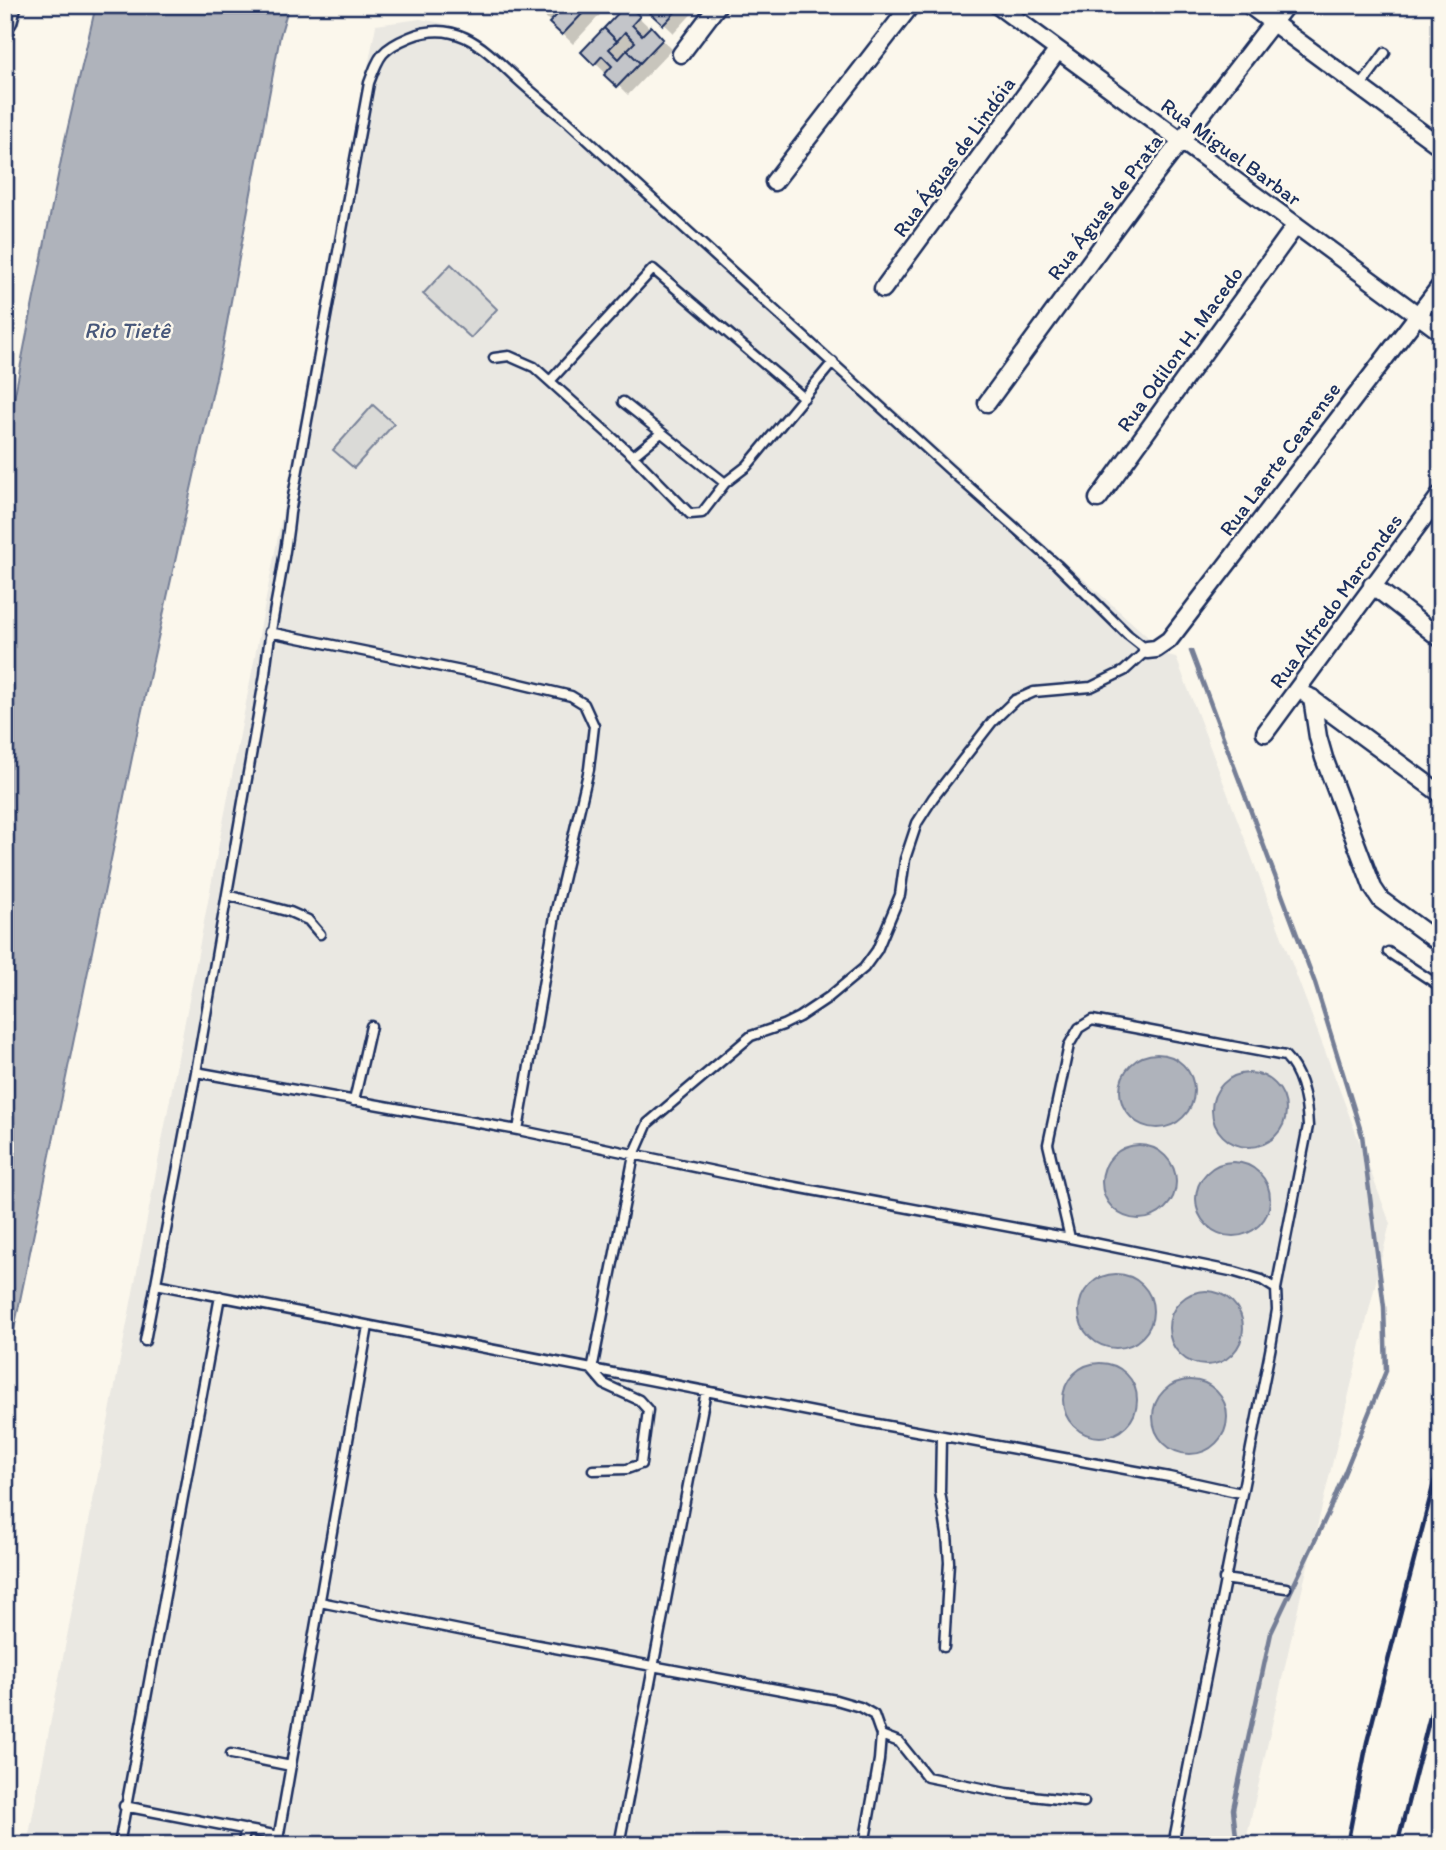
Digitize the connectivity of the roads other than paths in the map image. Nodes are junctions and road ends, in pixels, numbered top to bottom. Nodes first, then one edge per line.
1 (9, 5) edge
2 (718, 5) edge
3 (911, 5) edge
4 (997, 5) edge
5 (1249, 5) edge
6 (1286, 5) edge
7 (5, 20) edge
8 (1273, 23) junction
9 (1058, 50) junction
10 (1385, 53) dead end
11 (681, 54) dead end
12 (1360, 88) junction
13 (1181, 141) junction
14 (1441, 147) edge
15 (774, 182) dead end
16 (1296, 225) junction
17 (1441, 285) edge
18 (883, 289) dead end
19 (1418, 314) junction
20 (1441, 331) edge
21 (494, 358) dead end
22 (833, 362) junction
23 (550, 381) junction
24 (804, 398) junction
25 (623, 402) dead end
26 (987, 403) dead end
27 (661, 433) junction
28 (633, 456) junction
29 (725, 484) junction
30 (1441, 494) edge
31 (1098, 499) dead end
32 (1372, 585) junction
33 (269, 632) junction
34 (1441, 639) edge
35 (1147, 650) junction
36 (1297, 689) junction
37 (1312, 698) junction
38 (1265, 733) dead end
39 (1441, 794) edge
40 (226, 895) junction
41 (320, 934) dead end
42 (1441, 944) edge
43 (1388, 952) dead end
44 (1441, 987) edge
45 (371, 1026) dead end
46 (196, 1072) junction
47 (354, 1101) junction
48 (518, 1130) junction
49 (634, 1155) junction
50 (1070, 1238) junction
51 (156, 1284) junction
52 (1276, 1289) junction
53 (220, 1296) junction
54 (368, 1326) junction
55 (145, 1341) dead end
56 (592, 1370) junction
57 (706, 1391) junction
58 (941, 1436) junction
59 (593, 1470) dead end
60 (1241, 1493) junction
61 (1224, 1578) junction
62 (1286, 1588) dead end
63 (320, 1602) junction
64 (944, 1647) dead end
65 (652, 1667) junction
66 (881, 1735) junction
67 (231, 1754) dead end
68 (291, 1766) junction
69 (1084, 1802) dead end
70 (124, 1806) junction
71 (246, 1829) junction
72 (278, 1840) edge
73 (119, 1845) edge
74 (242, 1845) edge
75 (619, 1845) edge
76 (864, 1845) edge
77 (1173, 1845) edge

1 - 7 main road
2 - 11 street
3 - 15 street
4 - 9 street, Rua Miguel Barbar
5 - 8 street
6 - 8 street, Rua Águas de Prata
8 - 12 street
8 - 13 street, Rua Águas de Prata
9 - 13 street, Rua Miguel Barbar
9 - 18 street, Rua Águas de Lindóia
10 - 12 lane
12 - 14 street
13 - 16 street, Rua Miguel Barbar
13 - 26 street, Rua Águas de Prata
16 - 19 street, Rua Miguel Barbar
16 - 31 street, Rua Odilon H. Macedo
17 - 19 street, Rua Laerte Cearense
19 - 20 street, Rua Miguel Barbar
19 - 35 street, Rua Laerte Cearense
21 - 23 lane
22 - 24 lane
22 - 33 lane
22 - 35 lane
23 - 24 lane
23 - 28 lane
24 - 29 lane
25 - 27 lane
27 - 28 lane
27 - 29 lane
28 - 29 lane
30 - 32 street, Rua Alfredo Marcondes
32 - 34 street
32 - 36 street, Rua Alfredo Marcondes
33 - 40 lane
33 - 48 lane
35 - 49 lane
36 - 37 street
36 - 38 street, Rua Alfredo Marcondes
37 - 39 street
37 - 42 street
40 - 41 lane
40 - 46 lane
43 - 44 lane
45 - 47 lane
46 - 47 lane
46 - 51 lane
47 - 48 lane
48 - 49 lane
49 - 50 lane
49 - 56 lane
50 - 52 lane
50 - 52 lane
51 - 53 lane
51 - 55 lane
52 - 60 lane
53 - 54 lane
53 - 70 lane
54 - 56 lane
54 - 63 lane
56 - 57 lane
56 - 59 lane
57 - 58 lane
57 - 65 lane
58 - 60 lane
58 - 64 lane
60 - 61 lane
61 - 62 lane
61 - 77 lane
63 - 65 lane
63 - 68 lane
65 - 66 lane
65 - 75 lane
66 - 69 lane
66 - 76 lane
67 - 68 lane
68 - 72 lane
70 - 71 lane
70 - 73 lane
71 - 72 lane
71 - 74 lane

